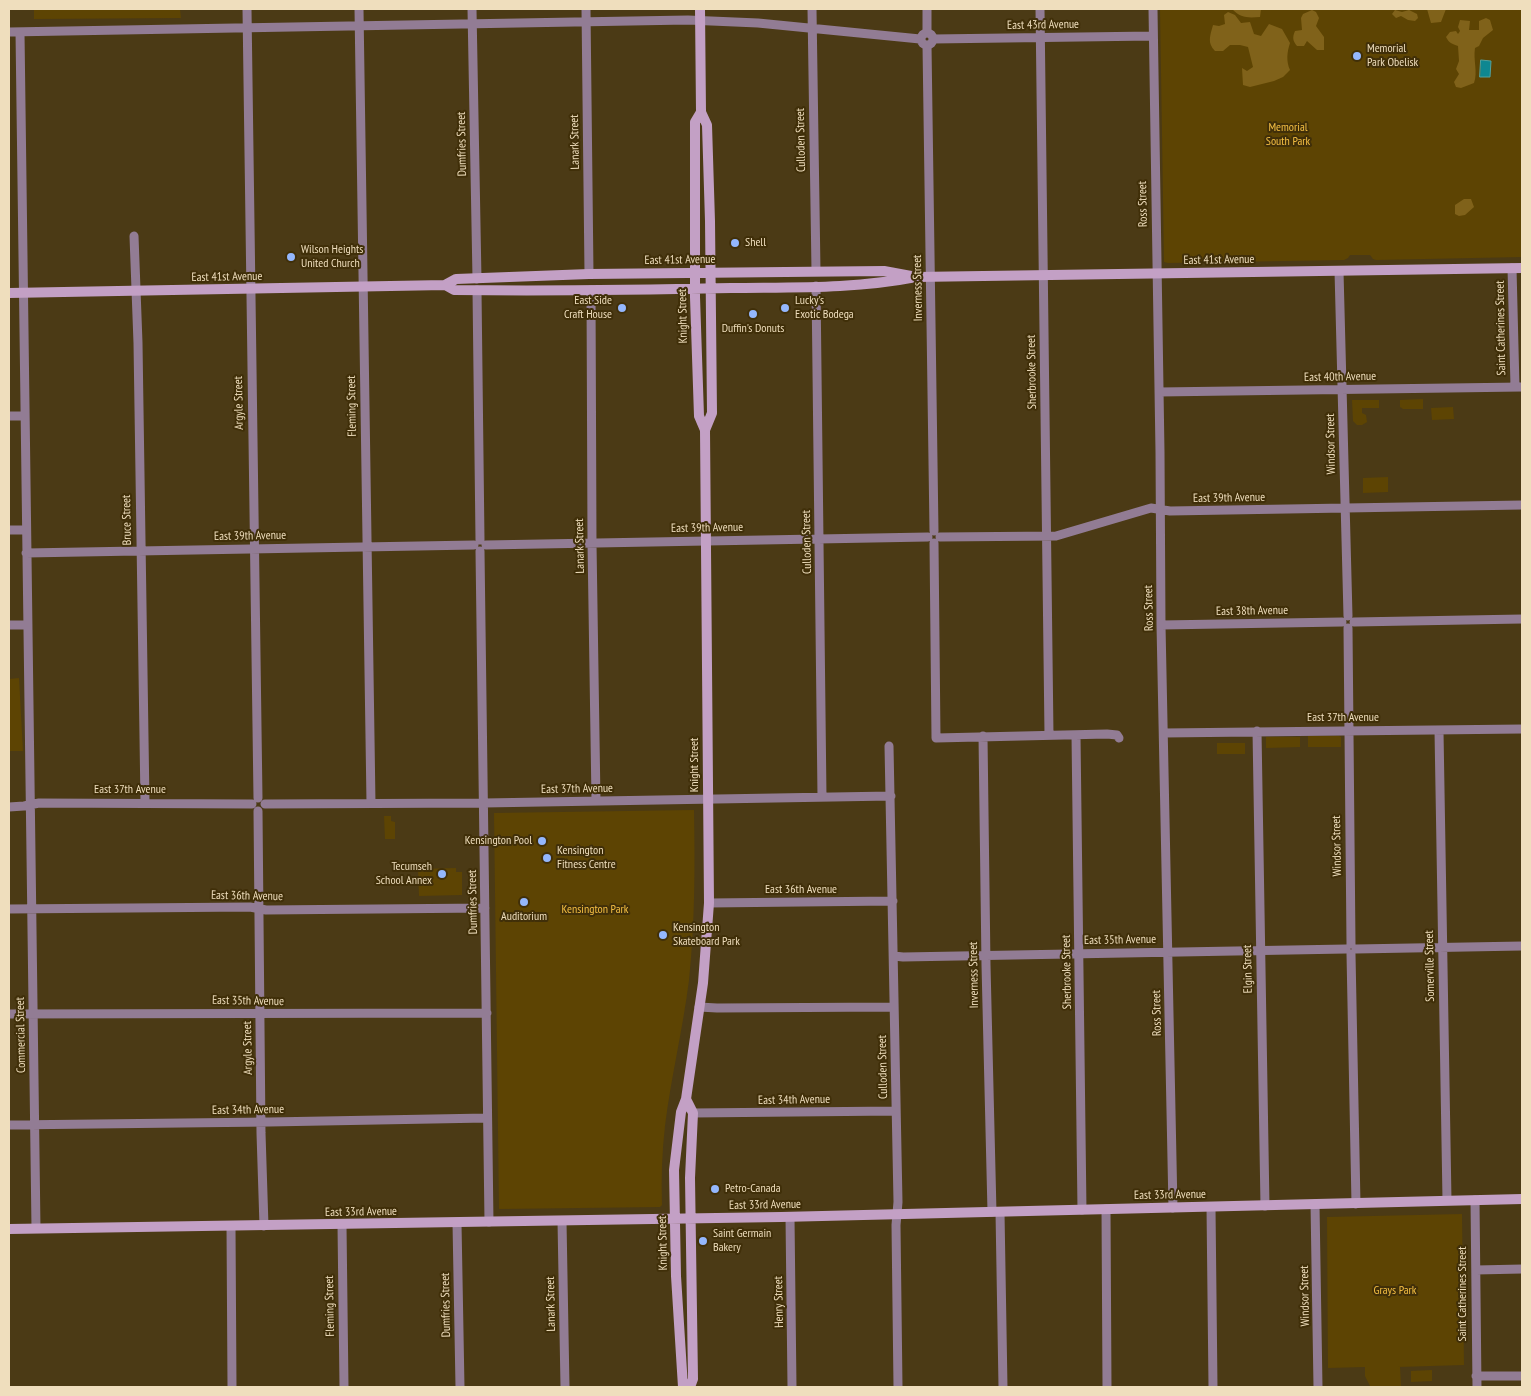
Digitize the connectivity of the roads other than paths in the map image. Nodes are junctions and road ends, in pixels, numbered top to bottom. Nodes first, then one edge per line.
1 (247, 9) edge
2 (359, 9) edge
3 (472, 9) edge
4 (586, 9) edge
5 (700, 9) edge
6 (812, 9) edge
7 (926, 9) edge
8 (1040, 9) edge
9 (1153, 9) edge
10 (700, 20) junction
11 (586, 22) junction
12 (472, 25) junction
13 (359, 26) junction
14 (247, 28) junction
15 (812, 29) junction
16 (9, 32) edge
17 (20, 32) junction
18 (1153, 36) junction
19 (1041, 38) junction
20 (927, 39) junction
21 (701, 112) junction
22 (134, 236) dead end
23 (1517, 268) edge
24 (816, 271) junction
25 (1339, 271) junction
26 (710, 272) junction
27 (695, 273) junction
28 (589, 274) junction
29 (1157, 274) junction
30 (1043, 275) junction
31 (916, 277) junction
32 (930, 277) junction
33 (477, 279) junction
34 (445, 285) junction
35 (363, 286) junction
36 (816, 286) junction
37 (695, 288) junction
38 (711, 288) junction
39 (250, 289) junction
40 (477, 290) junction
41 (591, 290) junction
42 (136, 291) junction
43 (9, 293) edge
44 (23, 293) junction
45 (1519, 387) edge
46 (1342, 390) junction
47 (1159, 392) junction
48 (9, 416) edge
49 (24, 416) junction
50 (706, 430) junction
51 (1522, 505) edge
52 (1346, 509) junction
53 (1160, 510) junction
54 (9, 530) edge
55 (26, 530) junction
56 (1047, 536) junction
57 (934, 537) junction
58 (819, 539) junction
59 (706, 541) junction
60 (592, 542) junction
61 (480, 545) junction
62 (367, 547) junction
63 (254, 549) junction
64 (140, 551) junction
65 (26, 553) junction
66 (1522, 619) edge
67 (1348, 622) junction
68 (9, 625) edge
69 (28, 625) junction
70 (1161, 625) junction
71 (1522, 729) edge
72 (1349, 730) junction
73 (1257, 731) junction
74 (1439, 731) junction
75 (1164, 733) junction
76 (1049, 735) junction
77 (1076, 735) junction
78 (983, 736) junction
79 (1119, 738) dead end
80 (890, 746) dead end
81 (890, 796) junction
82 (822, 797) junction
83 (708, 799) junction
84 (596, 801) junction
85 (145, 803) junction
86 (371, 803) junction
87 (484, 803) junction
88 (258, 804) junction
89 (30, 805) junction
90 (9, 807) edge
91 (893, 901) junction
92 (709, 902) junction
93 (485, 908) junction
94 (9, 909) edge
95 (32, 909) junction
96 (259, 909) junction
97 (1522, 946) edge
98 (1442, 948) junction
99 (1351, 949) junction
100 (1260, 950) junction
101 (1169, 952) junction
102 (1079, 953) junction
103 (986, 955) junction
104 (894, 956) junction
105 (699, 1007) junction
106 (894, 1008) junction
107 (486, 1013) junction
108 (9, 1014) edge
109 (33, 1014) junction
110 (260, 1014) junction
111 (686, 1099) junction
112 (896, 1111) junction
113 (693, 1113) junction
114 (487, 1118) junction
115 (261, 1122) junction
116 (9, 1125) edge
117 (35, 1125) junction
118 (1522, 1198) edge
119 (1447, 1200) junction
120 (1475, 1200) junction
121 (1315, 1204) junction
122 (1356, 1204) junction
123 (1265, 1206) junction
124 (1211, 1207) junction
125 (1173, 1208) junction
126 (1106, 1209) junction
127 (1082, 1210) junction
128 (996, 1212) junction
129 (897, 1215) junction
130 (790, 1217) junction
131 (674, 1219) junction
132 (690, 1219) junction
133 (562, 1221) junction
134 (489, 1222) junction
135 (457, 1223) junction
136 (342, 1224) junction
137 (231, 1226) junction
138 (264, 1226) junction
139 (36, 1228) junction
140 (9, 1229) edge
141 (1522, 1269) edge
142 (1476, 1270) junction
143 (1476, 1376) junction
144 (1522, 1376) edge
145 (232, 1387) edge
146 (344, 1387) edge
147 (460, 1387) edge
148 (565, 1387) edge
149 (683, 1387) edge
150 (690, 1387) edge
151 (792, 1387) edge
152 (898, 1387) edge
153 (1003, 1387) edge
154 (1107, 1387) edge
155 (1213, 1387) edge
156 (1318, 1387) edge
157 (1477, 1387) edge

1 - 14 street, Argyle Street
2 - 13 street, Fleming Street
3 - 12 street, Dumfries Street
4 - 11 street, Lanark Street
5 - 10 main road, Knight Street
6 - 15 street, Culloden Street
7 - 20 street, Inverness Street
8 - 19 street, Sherbrooke Street
9 - 18 street, Ross Street
10 - 11 street, East 43rd Avenue
10 - 15 street, East 43rd Avenue
10 - 21 main road, Knight Street
11 - 12 street, East 43rd Avenue
11 - 28 street, Lanark Street
12 - 13 street, East 43rd Avenue
12 - 33 street, Dumfries Street
13 - 14 street, East 43rd Avenue
13 - 35 street, Fleming Street
14 - 17 street, East 43rd Avenue
14 - 39 street, Argyle Street
15 - 20 street, East 43rd Avenue
15 - 24 street, Culloden Street
16 - 17 street, East 43rd Avenue
17 - 44 street, Commercial Street
18 - 19 street, East 43rd Avenue
18 - 29 street, Ross Street
19 - 20 street, East 43rd Avenue
19 - 30 street, Sherbrooke Street
20 - 32 street, Inverness Street
21 - 26 main road, Knight Street
21 - 27 main road, Knight Street
22 - 42 street, Bruce Street
23 - 25 main road, East 41st Avenue
23 - 45 street, Saint Catherines Street
24 - 26 main road, East 41st Avenue
24 - 31 main road, East 41st Avenue
25 - 29 main road, East 41st Avenue
25 - 46 street, Windsor Street
26 - 27 main road, East 41st Avenue
26 - 38 main road, Knight Street
27 - 28 main road, East 41st Avenue
27 - 37 main road, Knight Street
28 - 33 main road, East 41st Avenue
29 - 30 main road, East 41st Avenue
29 - 47 street, Ross Street
30 - 32 main road, East 41st Avenue
30 - 56 street, Sherbrooke Street
31 - 32 main road, East 41st Avenue
31 - 36 main road, East 41st Avenue
32 - 57 street, Inverness Street
33 - 34 main road, East 41st Avenue
34 - 35 main road, East 41st Avenue
34 - 40 main road, East 41st Avenue
35 - 39 main road, East 41st Avenue
35 - 62 street, Fleming Street
36 - 38 main road, East 41st Avenue
36 - 58 street, Culloden Street
37 - 38 main road, East 41st Avenue
37 - 41 main road, East 41st Avenue
37 - 50 main road, Knight Street
38 - 50 main road, Knight Street
39 - 42 main road, East 41st Avenue
39 - 63 street, Argyle Street
40 - 41 main road, East 41st Avenue
40 - 61 street, Dumfries Street
41 - 60 street, Lanark Street
42 - 44 main road, East 41st Avenue
42 - 64 street, Bruce Street
43 - 44 main road, East 41st Avenue
44 - 49 street, Commercial Street
45 - 46 street, East 40th Avenue
46 - 47 street, East 40th Avenue
46 - 52 street, Windsor Street
47 - 53 street, Ross Street
48 - 49 street
49 - 55 street, Commercial Street
50 - 59 main road, Knight Street
51 - 52 street, East 39th Avenue
52 - 53 street, East 39th Avenue
52 - 67 street, Windsor Street
53 - 56 street, East 39th Avenue
53 - 70 street, Ross Street
54 - 55 street
55 - 65 street, Commercial Street
56 - 57 street, East 39th Avenue
56 - 76 street, Sherbrooke Street
57 - 58 street, East 39th Avenue
57 - 78 street, Inverness Street
58 - 59 street, East 39th Avenue
58 - 82 street, Culloden Street
59 - 60 street, East 39th Avenue
59 - 83 main road, Knight Street
60 - 61 street, East 39th Avenue
60 - 84 street, Lanark Street
61 - 62 street, East 39th Avenue
61 - 87 street, Dumfries Street
62 - 63 street, East 39th Avenue
62 - 86 street, Fleming Street
63 - 64 street, East 39th Avenue
63 - 88 street, Argyle Street
64 - 65 street, East 39th Avenue
64 - 85 street, Bruce Street
65 - 69 street, Commercial Street
66 - 67 street, East 38th Avenue
67 - 70 street, East 38th Avenue
67 - 72 street, Windsor Street
68 - 69 street
69 - 89 street, Commercial Street
70 - 75 street, Ross Street
71 - 74 street, East 37th Avenue
72 - 73 street, East 37th Avenue
72 - 74 street, East 37th Avenue
72 - 99 street, Windsor Street
73 - 75 street, East 37th Avenue
73 - 100 street, Elgin Street
74 - 98 street, Somerville Street
75 - 101 street, Ross Street
76 - 77 street
76 - 78 street
77 - 79 street
77 - 102 street, Sherbrooke Street
78 - 103 street, Inverness Street
80 - 81 street, Culloden Street
81 - 82 street, East 37th Avenue
81 - 91 street, Culloden Street
82 - 83 street, East 37th Avenue
83 - 84 street, East 37th Avenue
83 - 92 main road, Knight Street
84 - 87 street, East 37th Avenue
85 - 88 street, East 37th Avenue
85 - 89 street, East 37th Avenue
86 - 87 street, East 37th Avenue
86 - 88 street, East 37th Avenue
87 - 93 street, Dumfries Street
88 - 96 street, Argyle Street
89 - 90 street, East 37th Avenue
89 - 95 street, Commercial Street
91 - 92 street, East 36th Avenue
91 - 104 street, Culloden Street
92 - 105 main road, Knight Street
93 - 96 street, East 36th Avenue
93 - 107 street, Dumfries Street
94 - 95 street, East 36th Avenue
95 - 96 street, East 36th Avenue
95 - 109 street, Commercial Street
96 - 110 street, Argyle Street
97 - 98 street, East 35th Avenue
98 - 99 street, East 35th Avenue
98 - 119 street, Somerville Street
99 - 100 street, East 35th Avenue
99 - 122 street, Windsor Street
100 - 101 street, East 35th Avenue
100 - 123 street, Elgin Street
101 - 102 street, East 35th Avenue
101 - 125 street, Ross Street
102 - 103 street, East 35th Avenue
102 - 127 street, Sherbrooke Street
103 - 104 street, East 35th Avenue
103 - 128 street, Inverness Street
104 - 106 street, Culloden Street
105 - 106 street
105 - 111 main road, Knight Street
106 - 112 street, Culloden Street
107 - 110 street, East 35th Avenue
107 - 114 street, Dumfries Street
108 - 109 street, East 35th Avenue
109 - 110 street, East 35th Avenue
109 - 117 street, Commercial Street
110 - 115 street, Argyle Street
111 - 113 main road
111 - 131 main road, Knight Street
112 - 113 street, East 34th Avenue
112 - 129 street, Culloden Street
113 - 132 main road
114 - 115 street, East 34th Avenue
114 - 134 street, Dumfries Street
115 - 117 street, East 34th Avenue
115 - 138 street, Argyle Street
116 - 117 street, East 34th Avenue
117 - 139 street, Commercial Street
118 - 120 main road, East 33rd Avenue
119 - 120 main road, East 33rd Avenue
119 - 122 main road, East 33rd Avenue
120 - 142 street, Saint Catherines Street
121 - 122 main road, East 33rd Avenue
121 - 123 main road, East 33rd Avenue
121 - 156 street, Windsor Street
123 - 124 main road, East 33rd Avenue
124 - 125 main road, East 33rd Avenue
124 - 155 street
125 - 126 main road, East 33rd Avenue
126 - 127 main road, East 33rd Avenue
126 - 154 street
127 - 128 main road, East 33rd Avenue
128 - 129 main road, East 33rd Avenue
128 - 153 street, Inverness Street
129 - 130 main road, East 33rd Avenue
129 - 152 street, Culloden Street
130 - 132 main road, East 33rd Avenue
130 - 151 street, Henry Street
131 - 132 main road, East 33rd Avenue
131 - 133 main road, East 33rd Avenue
131 - 149 main road, Knight Street
132 - 150 main road
133 - 134 main road, East 33rd Avenue
133 - 148 street, Lanark Street
134 - 135 main road, East 33rd Avenue
135 - 136 main road, East 33rd Avenue
135 - 147 street, Dumfries Street
136 - 138 main road, East 33rd Avenue
136 - 146 street, Fleming Street
137 - 138 main road, East 33rd Avenue
137 - 139 main road, East 33rd Avenue
137 - 145 street
139 - 140 main road, East 33rd Avenue
141 - 142 street
142 - 143 street, Saint Catherines Street
143 - 144 street
143 - 157 street, Saint Catherines Street

